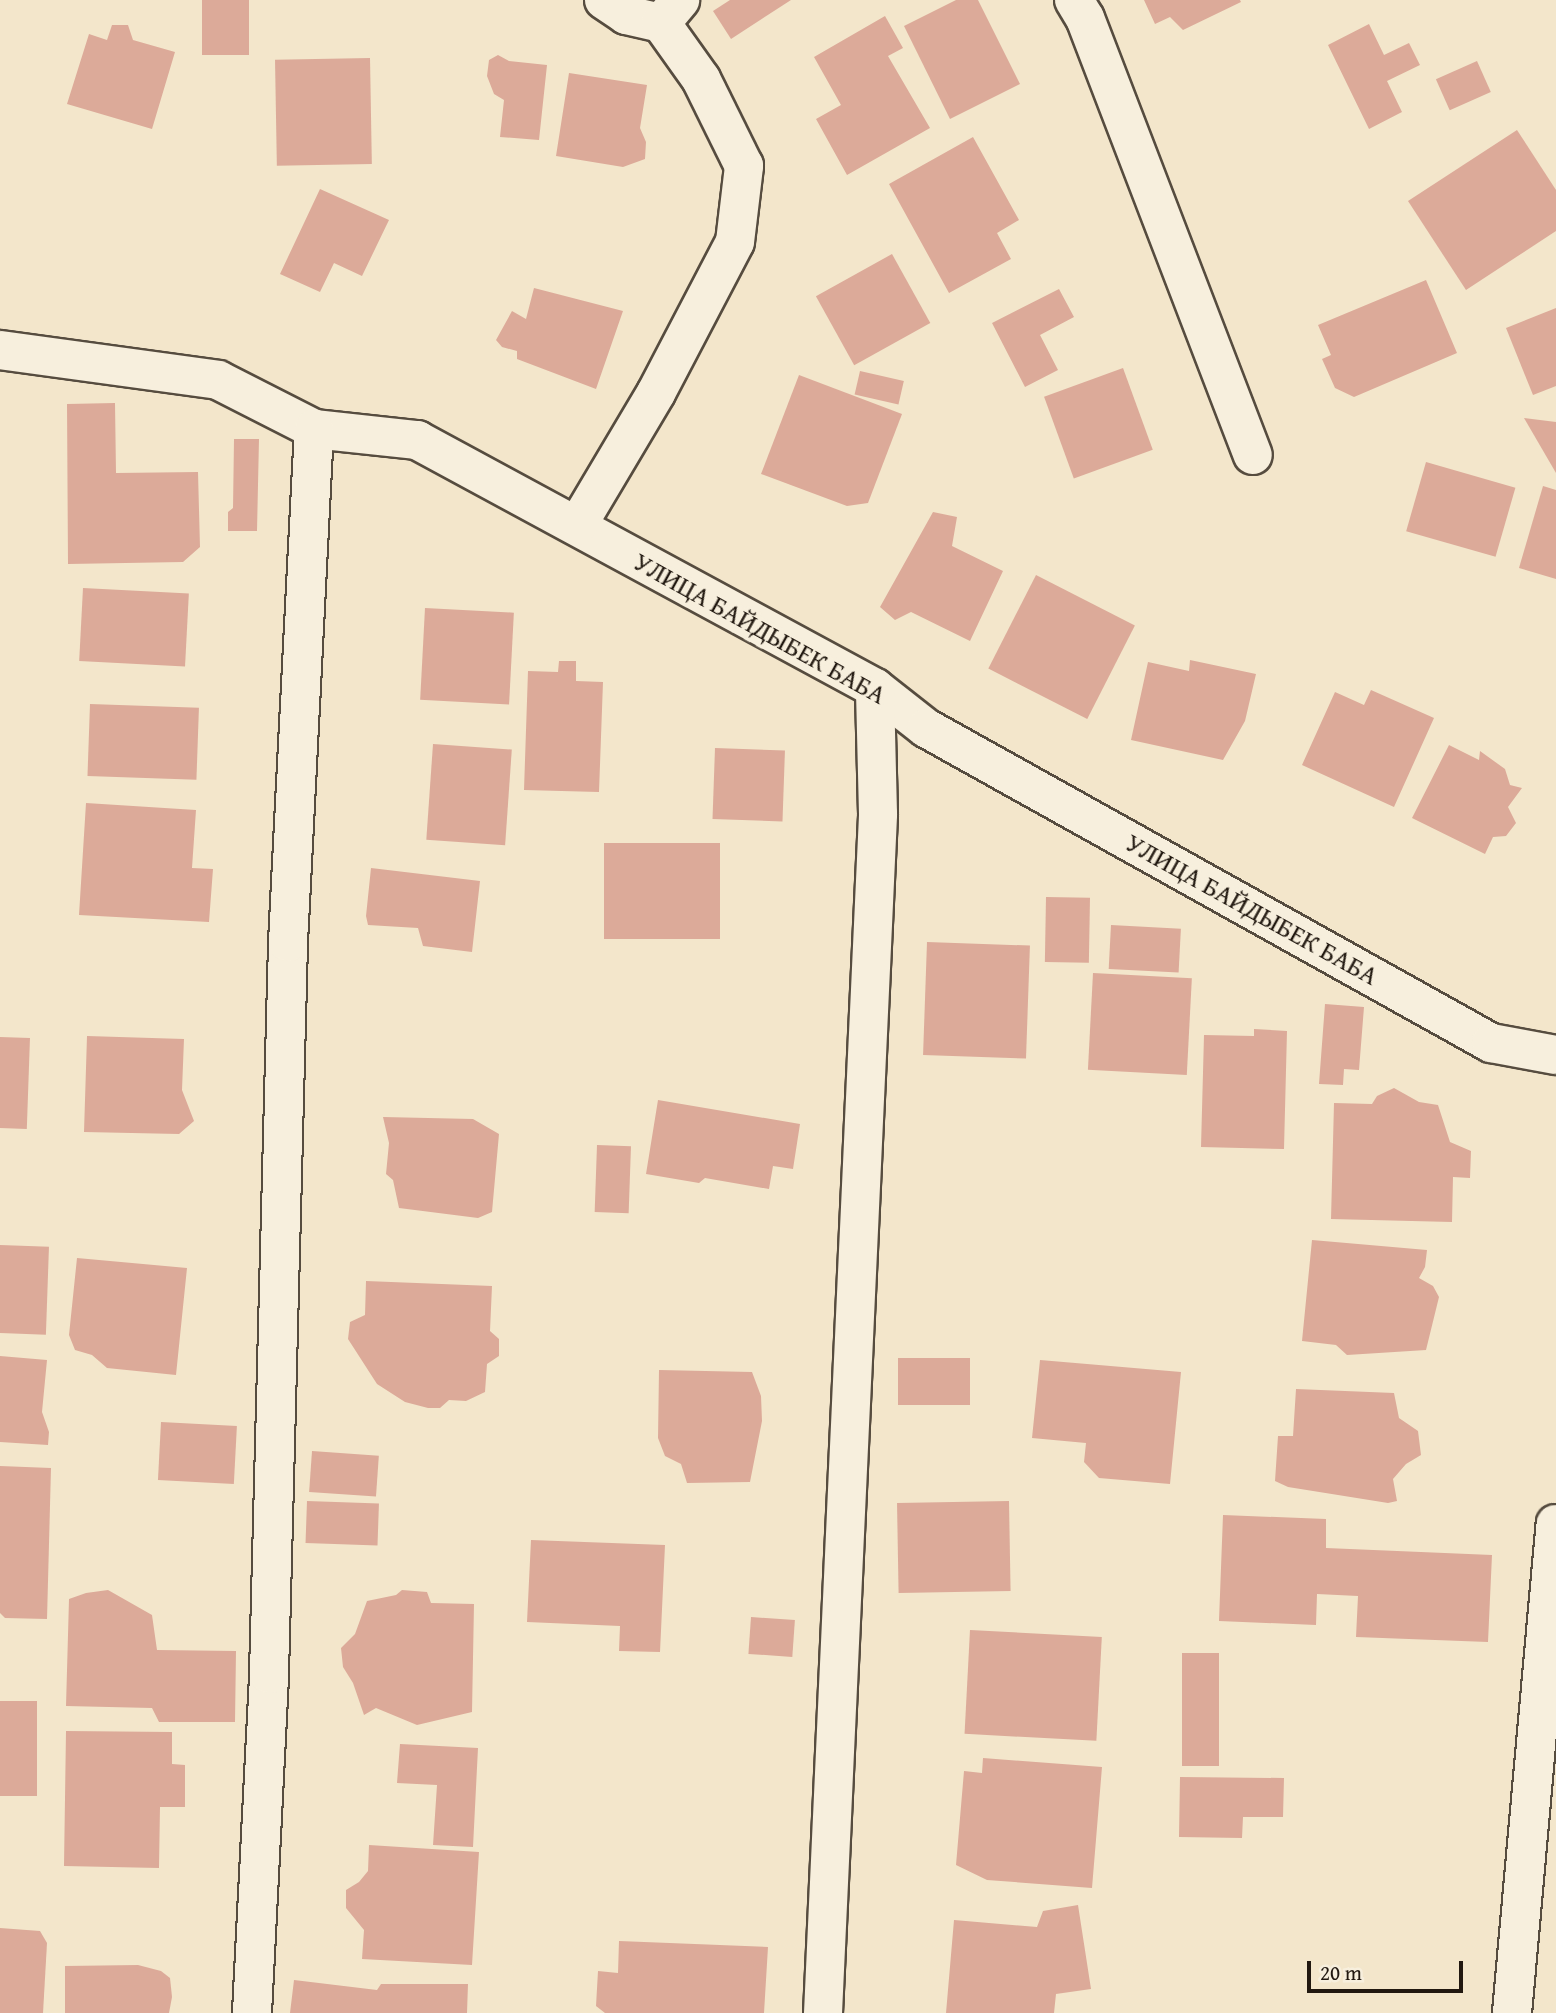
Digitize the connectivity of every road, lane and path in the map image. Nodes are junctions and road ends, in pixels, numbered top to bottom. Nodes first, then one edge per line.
1 (604, 0) edge
2 (1074, 0) edge
3 (670, 12) edge
4 (0, 350) edge
5 (314, 429) junction
6 (1253, 455) dead end
7 (577, 526) junction
8 (875, 688) junction
9 (1556, 1055) edge
10 (1556, 1524) edge
11 (252, 2013) edge
12 (823, 2013) edge
13 (1512, 2013) edge

1 - 3 street
2 - 6 street
3 - 7 street
4 - 5 street, УЛИЦА БАЙДЫБЕК БАБА
5 - 7 street, УЛИЦА БАЙДЫБЕК БАБА
5 - 11 street
7 - 8 street, УЛИЦА БАЙДЫБЕК БАБА
8 - 9 street, УЛИЦА БАЙДЫБЕК БАБА
8 - 12 street
10 - 13 street

